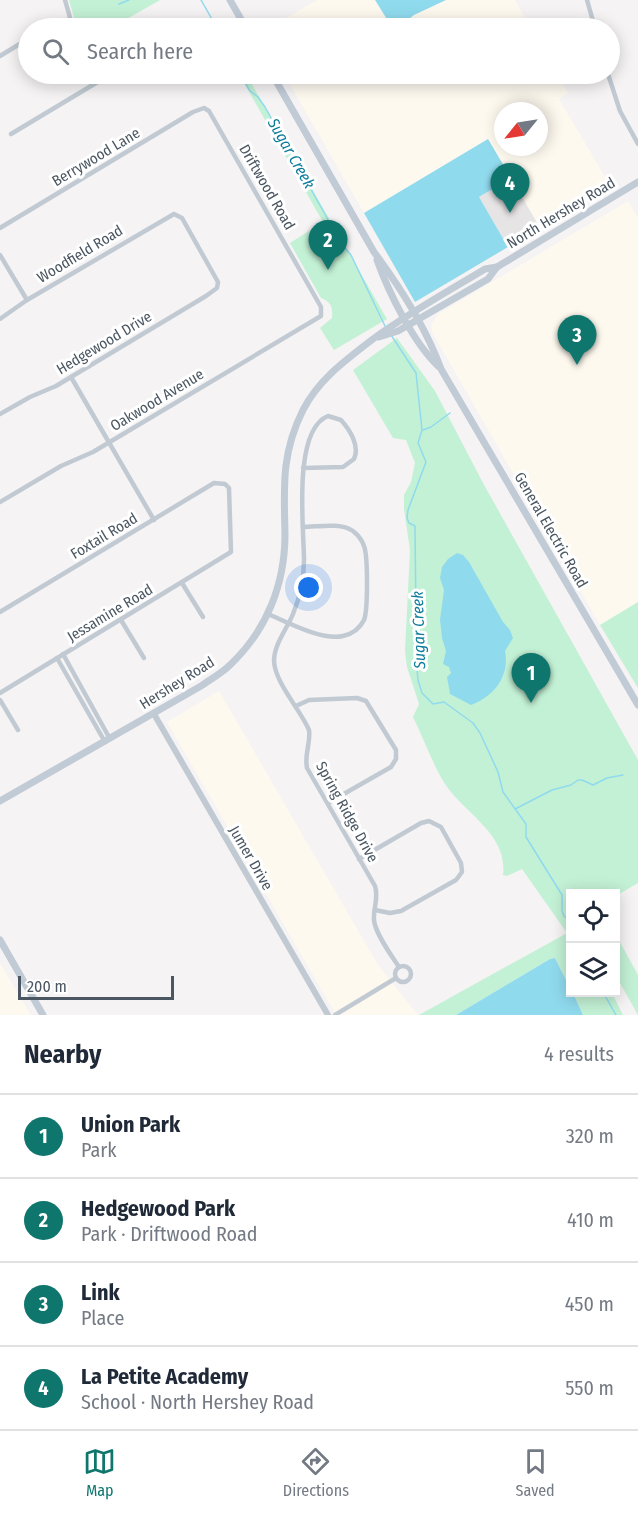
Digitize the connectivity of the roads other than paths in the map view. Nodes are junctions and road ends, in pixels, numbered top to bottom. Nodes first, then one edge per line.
1 (64, 0) edge
2 (230, 0) edge
3 (587, 0) edge
4 (70, 18) edge
5 (240, 18) edge
6 (592, 18) edge
7 (18, 45) edge
8 (0, 56) edge
9 (89, 84) edge
10 (278, 84) edge
11 (611, 84) edge
12 (204, 108) joint
13 (11, 134) dead end
14 (638, 144) edge
15 (638, 182) edge
16 (175, 214) joint
17 (0, 228) edge
18 (374, 252) junction
19 (0, 255) edge
20 (497, 267) junction
21 (27, 300) junction
22 (322, 312) joint
23 (412, 312) junction
24 (404, 317) junction
25 (0, 319) edge
26 (417, 320) junction
27 (409, 325) junction
28 (374, 339) junction
29 (441, 369) junction
30 (71, 377) junction
31 (0, 405) edge
32 (2, 413) edge
33 (109, 442) junction
34 (303, 468) junction
35 (0, 502) edge
36 (154, 520) junction
37 (303, 527) junction
38 (231, 552) joint
39 (182, 583) junction
40 (0, 612) edge
41 (268, 614) junction
42 (203, 617) dead end
43 (121, 620) junction
44 (289, 623) junction
45 (63, 654) junction
46 (57, 658) junction
47 (144, 658) dead end
48 (0, 693) edge
49 (0, 700) edge
50 (90, 702) junction
51 (638, 705) edge
52 (84, 706) junction
53 (296, 706) junction
54 (154, 714) junction
55 (18, 729) dead end
56 (108, 740) junction
57 (0, 801) edge
58 (328, 803) junction
59 (359, 859) junction
60 (375, 910) junction
61 (0, 940) edge
62 (399, 967) junction
63 (396, 978) junction
64 (43, 1015) edge
65 (328, 1015) edge
66 (335, 1015) edge

1 - 4 street
2 - 5 main road
3 - 6 street
7 - 8 street
9 - 13 street
10 - 18 main road, General Electric Road
11 - 14 street
12 - 17 street, Berrywood Lane
12 - 22 street, Driftwood Road
15 - 20 main road, North Hershey Road
16 - 21 street, Woodfield Road
16 - 30 street, Hedgewood Drive
18 - 23 main road, General Electric Road
18 - 24 main road, General Electric Road
19 - 21 street
20 - 23 main road, North Hershey Road
20 - 26 main road, North Hershey Road
21 - 25 street, Woodfield Road
22 - 33 street, Oakwood Avenue
23 - 24 main road, Hershey Road
23 - 26 main road, General Electric Road
24 - 27 main road, General Electric Road
24 - 28 main road, Hershey Road
26 - 27 main road, North Hershey Road
26 - 29 main road, General Electric Road
27 - 28 main road, Hershey Road
27 - 29 main road, General Electric Road
28 - 41 main road, Hershey Road
29 - 51 main road, General Electric Road
30 - 32 street, Hedgewood Drive
30 - 33 street
31 - 32 street
33 - 35 street, Oakwood Avenue
33 - 36 street
34 - 34 street, Spring Ridge Drive
34 - 37 street, Spring Ridge Drive
36 - 38 street, Foxtail Road
36 - 40 street, Foxtail Road
37 - 44 street, Spring Ridge Drive
37 - 44 street
38 - 39 street, Jessamine Road
39 - 42 street
39 - 43 street, Jessamine Road
41 - 44 street
41 - 54 main road, Hershey Road
43 - 45 street, Jessamine Road
43 - 47 street
44 - 53 street, Spring Ridge Drive
45 - 46 street, Jessamine Road
45 - 50 street
46 - 48 street, Jessamine Road
46 - 52 street
49 - 55 street
50 - 52 street
50 - 56 street
52 - 56 street
53 - 58 street, Spring Ridge Drive
53 - 58 street
54 - 56 main road, Hershey Road
54 - 65 street, Jumer Drive
56 - 57 main road, Hershey Road
58 - 59 street, Spring Ridge Drive
59 - 60 street, Spring Ridge Drive
59 - 60 street
60 - 62 street, Spring Ridge Drive
61 - 64 main road
62 - 63 street
62 - 63 street
63 - 66 street

